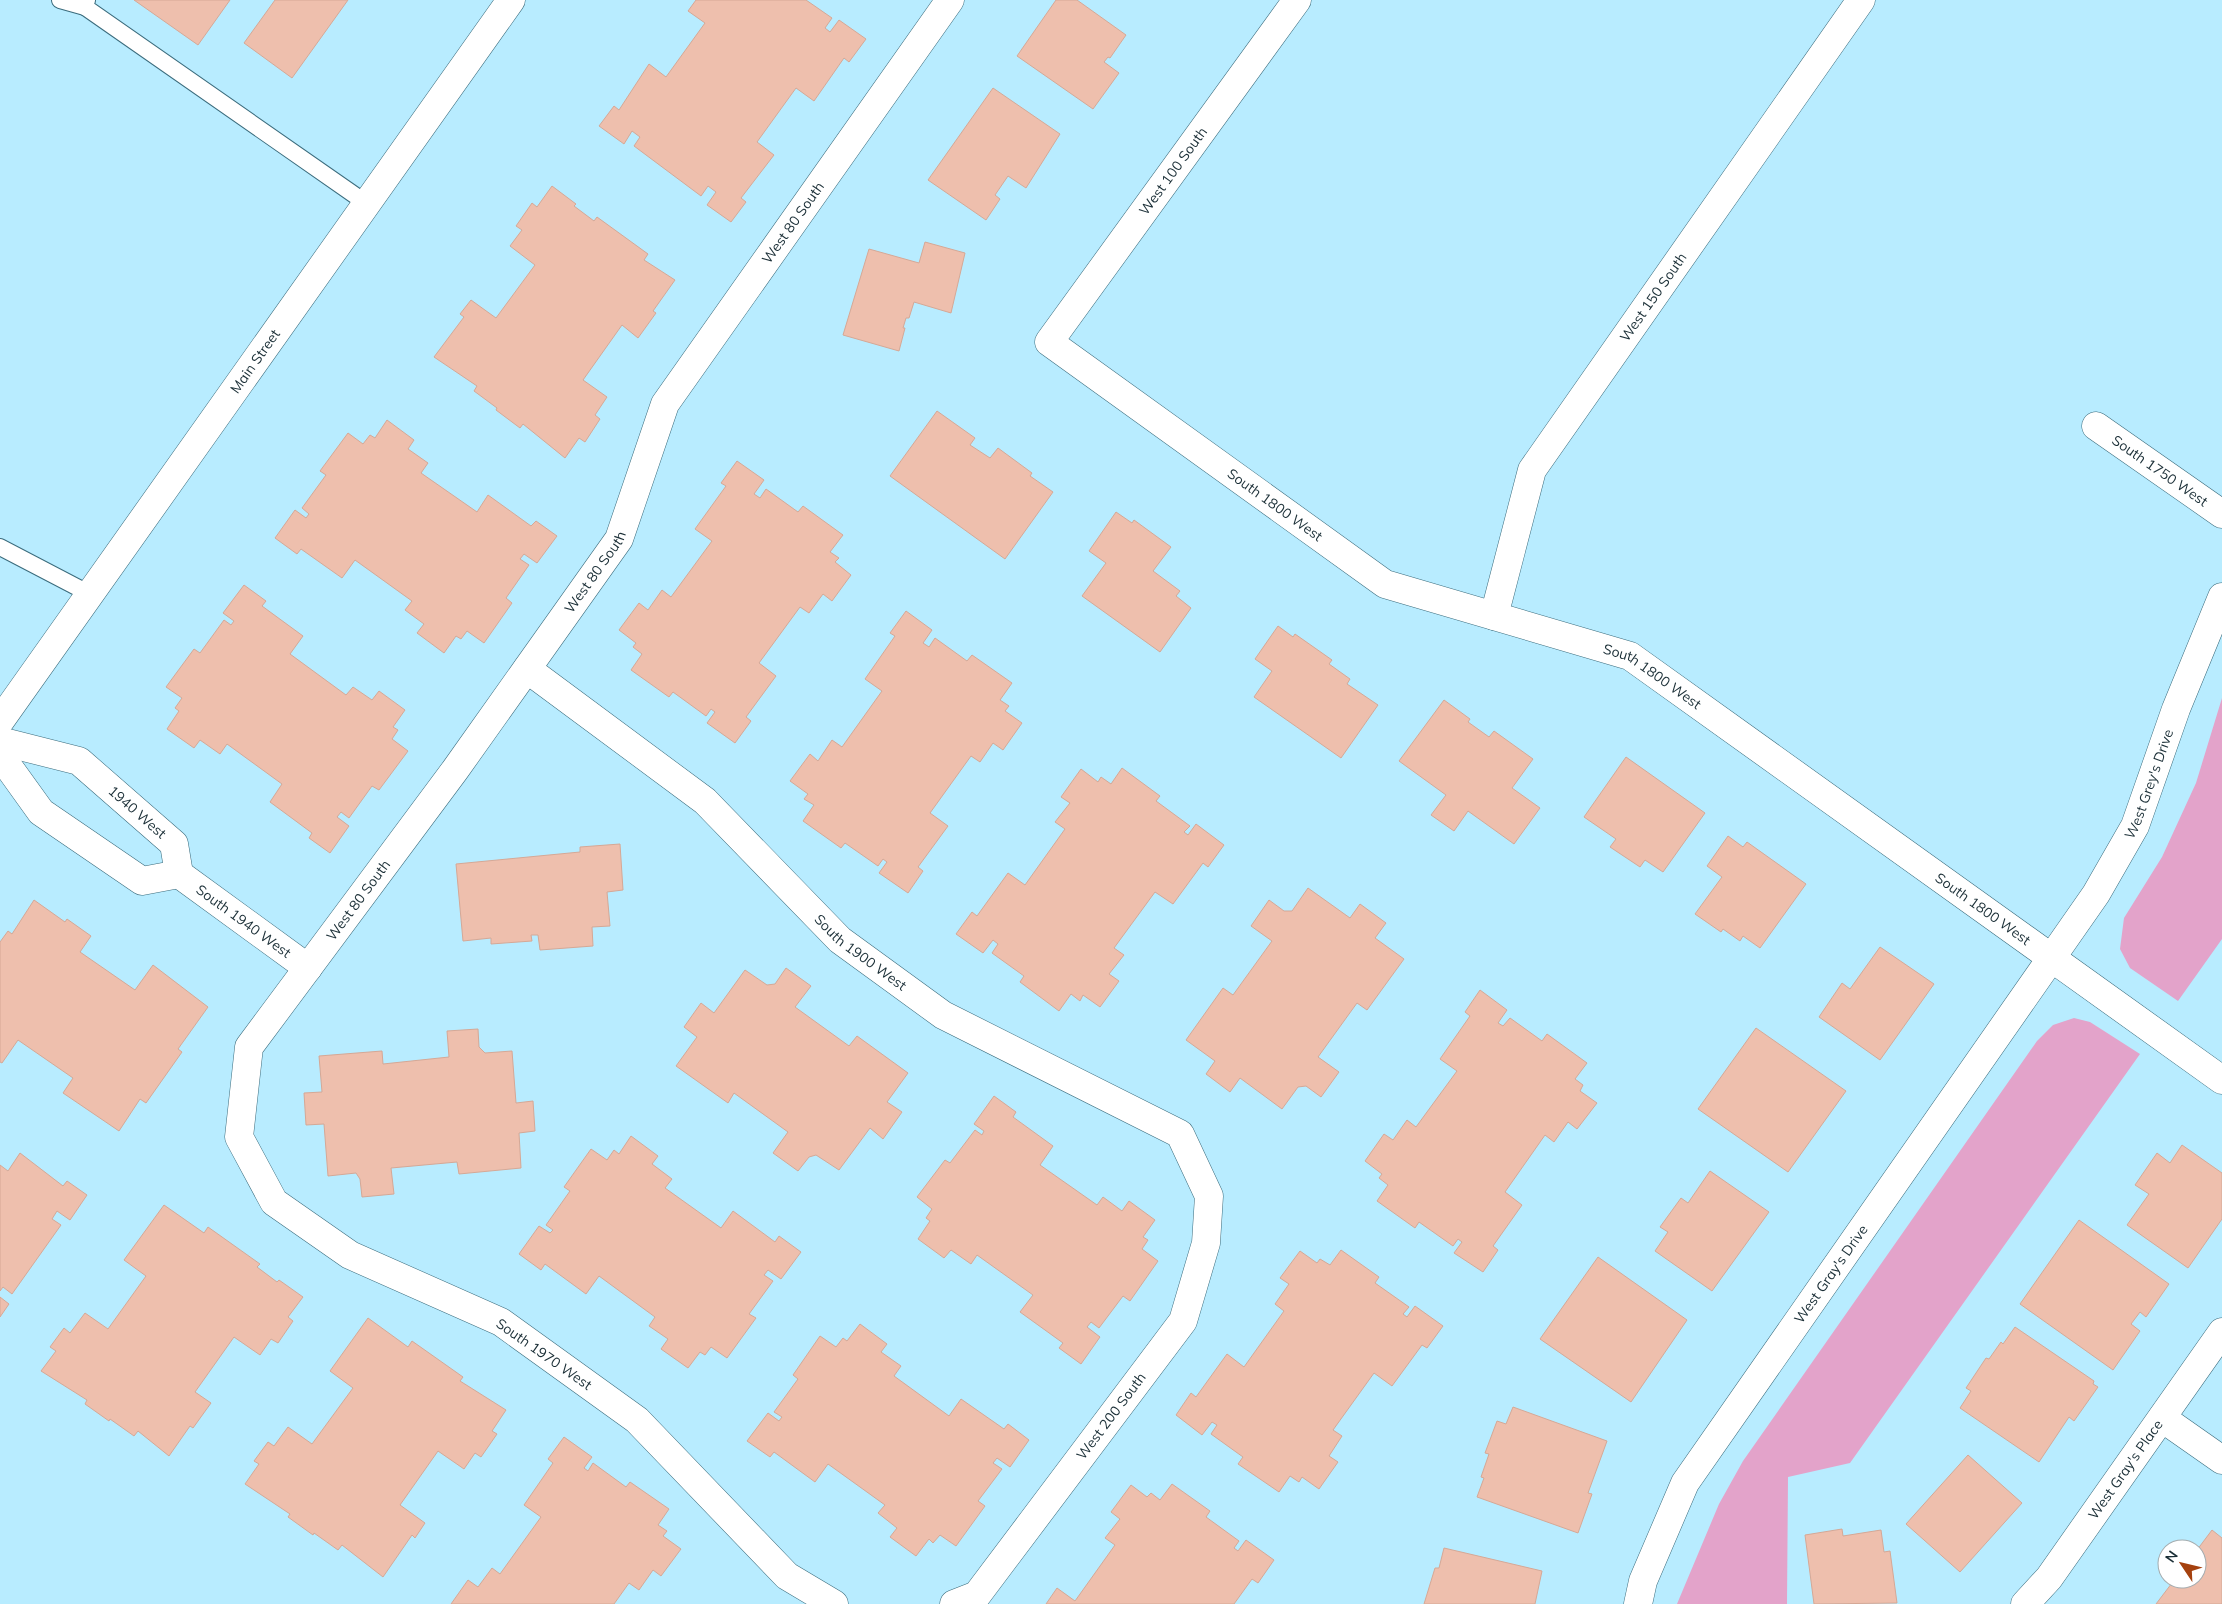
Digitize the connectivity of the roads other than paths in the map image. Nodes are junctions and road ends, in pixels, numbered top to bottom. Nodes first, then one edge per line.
1 (60, 0) edge
2 (511, 0) edge
3 (950, 0) edge
4 (1297, 0) edge
5 (1861, 0) edge
6 (86, 4) edge
7 (366, 203) junction
8 (1049, 342) joint
9 (2096, 426) dead end
10 (2222, 514) edge
11 (0, 547) edge
12 (90, 594) junction
13 (2222, 597) edge
14 (1494, 616) junction
15 (527, 668) junction
16 (0, 721) edge
17 (0, 741) edge
18 (0, 755) edge
19 (179, 874) junction
20 (2051, 958) junction
21 (308, 968) junction
22 (2222, 1080) edge
23 (239, 1137) joint
24 (1210, 1196) joint
25 (2222, 1332) edge
26 (2162, 1418) junction
27 (2222, 1460) edge
28 (834, 1604) edge
29 (954, 1604) edge
30 (1638, 1604) edge
31 (2025, 1604) edge

1 - 6 lane
2 - 7 street, Main Street
3 - 15 street, West 80 South
4 - 8 street, West 100 South
5 - 14 street, West 150 South
6 - 7 lane
7 - 12 street, Main Street
8 - 14 street, South 1800 West
9 - 10 street, South 1750 West
11 - 12 lane
12 - 16 street, Main Street
13 - 20 street, West Grey's Drive
14 - 20 street, South 1800 West
15 - 21 street, West 80 South
15 - 24 street, South 1900 West
17 - 19 street, 1940 West
18 - 19 street
19 - 21 street, South 1940 West
20 - 22 street, South 1800 West
20 - 30 street, West Gray's Drive
21 - 23 street, West 80 South
23 - 28 street, South 1970 West
24 - 29 street, West 200 South
25 - 26 street, West Gray's Place
26 - 27 street
26 - 31 street, West Gray's Place

